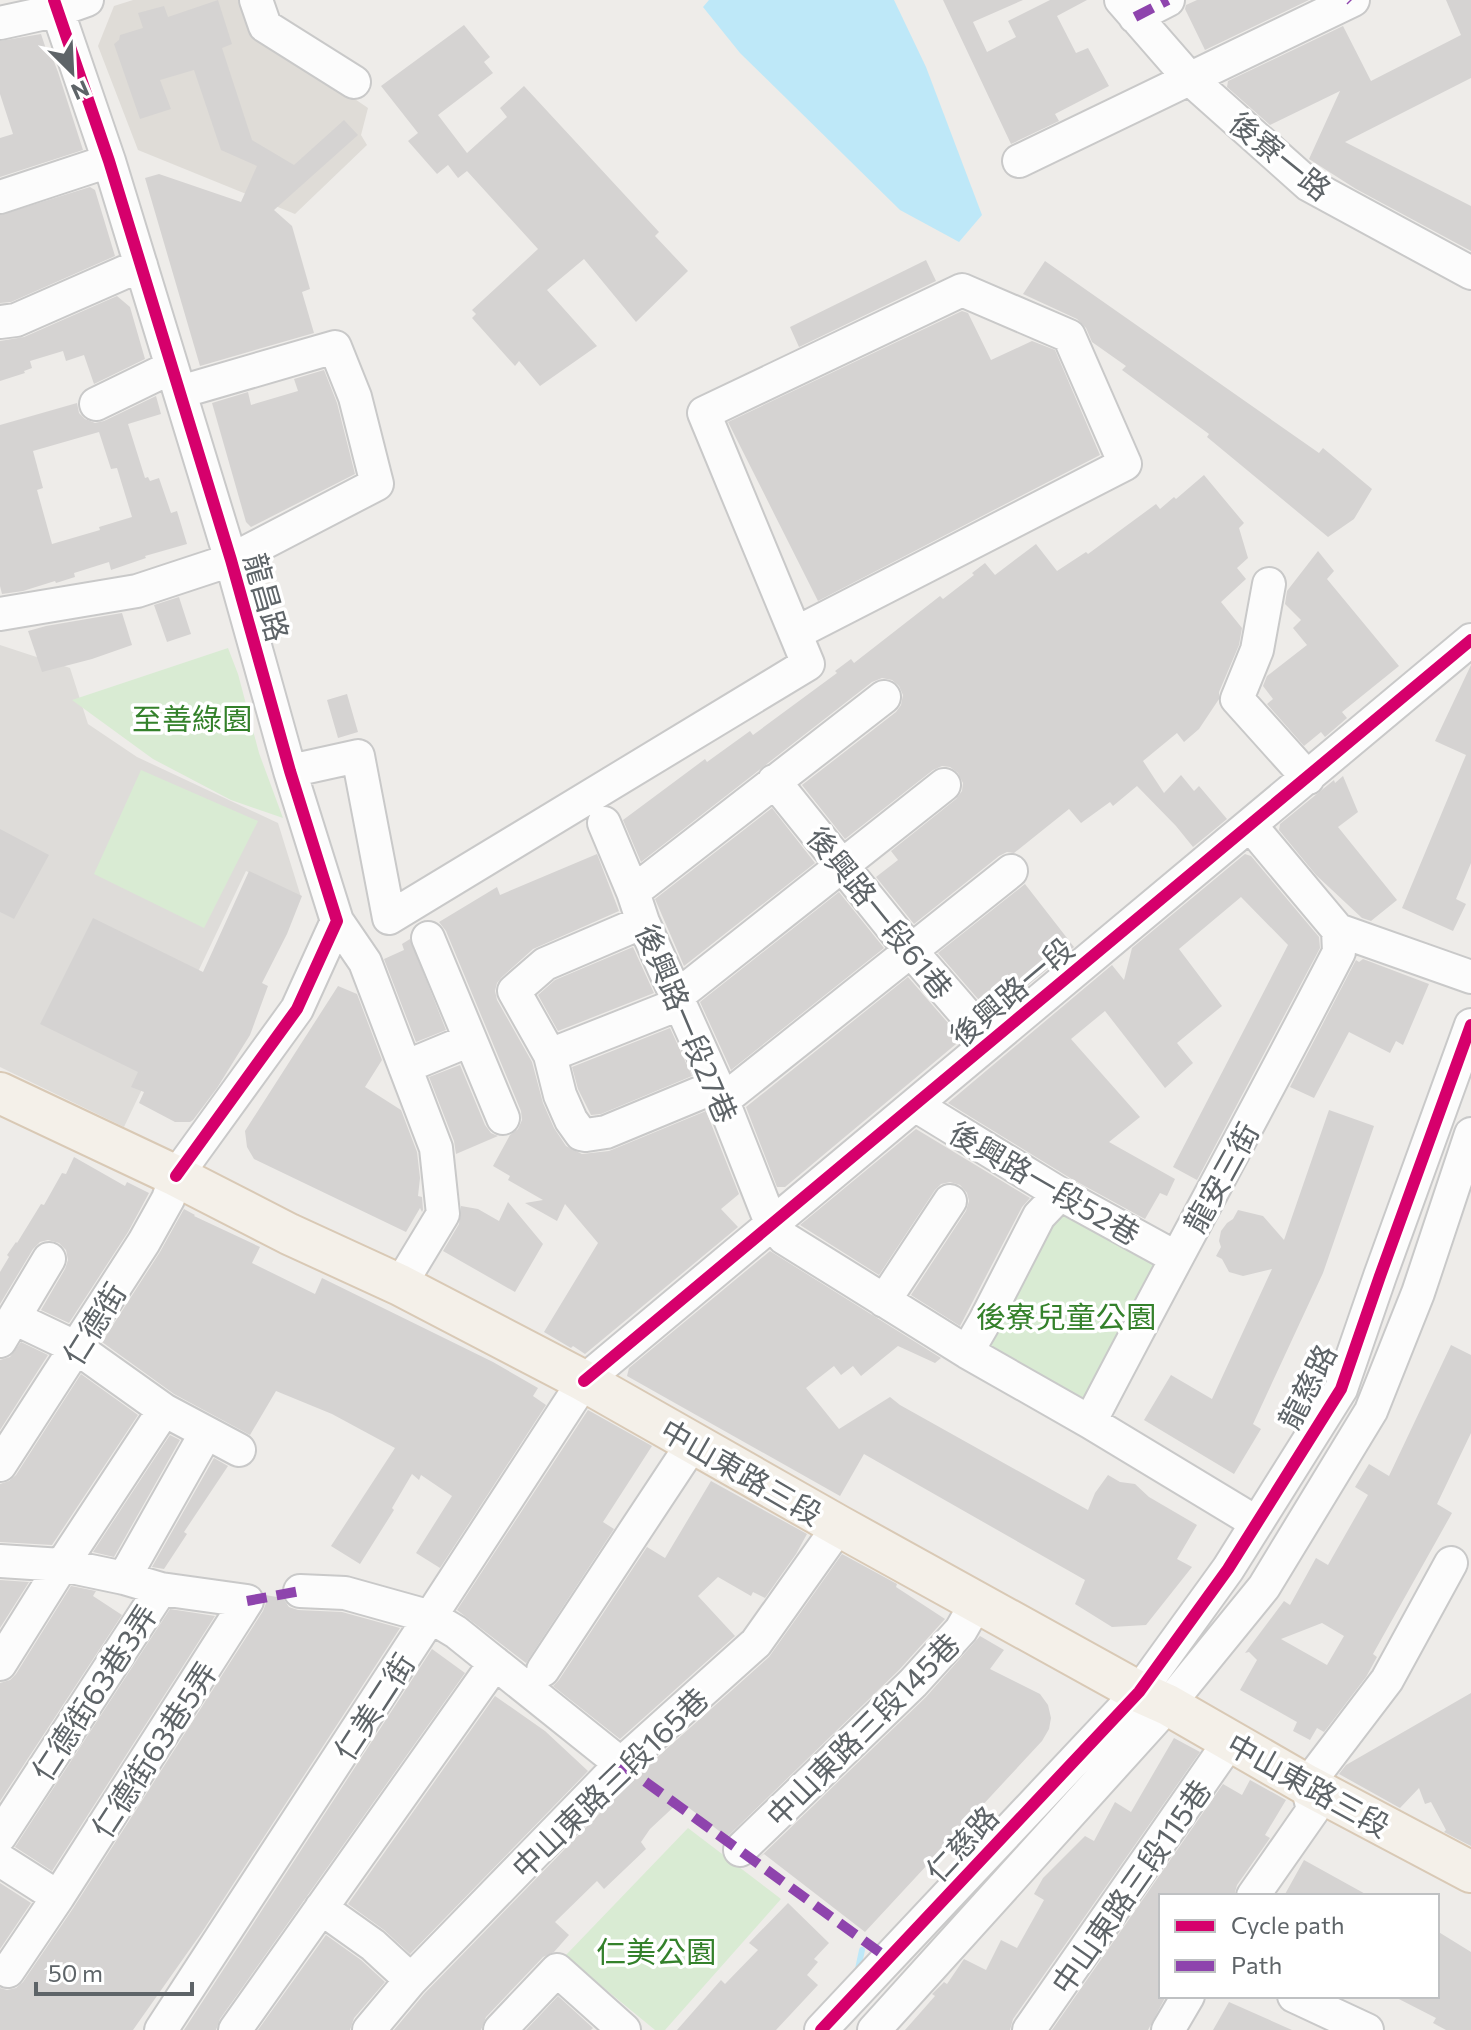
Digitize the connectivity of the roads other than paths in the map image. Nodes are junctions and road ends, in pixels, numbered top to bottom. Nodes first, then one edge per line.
1 (256, 0) edge
2 (1168, 0) edge
3 (1351, 0) edge
4 (67, 3) edge
5 (1128, 9) edge
6 (0, 23) edge
7 (1189, 78) junction
8 (354, 82) dead end
9 (109, 161) junction
10 (1019, 161) dead end
11 (0, 197) edge
12 (141, 265) junction
13 (1471, 273) edge
14 (0, 322) edge
15 (176, 379) junction
16 (96, 404) dead end
17 (231, 560) junction
18 (1269, 584) dead end
19 (0, 614) edge
20 (796, 633) junction
21 (1471, 640) edge
22 (884, 697) dead end
23 (290, 771) junction
24 (1308, 778) junction
25 (774, 781) junction
26 (944, 785) dead end
27 (604, 823) dead end
28 (1250, 825) junction
29 (843, 866) junction
30 (1011, 871) dead end
31 (633, 892) junction
32 (337, 921) junction
33 (643, 922) junction
34 (1338, 930) junction
35 (428, 938) dead end
36 (911, 951) junction
37 (1471, 977) edge
38 (677, 1000) junction
39 (1471, 1025) edge
40 (470, 1040) junction
41 (990, 1042) junction
42 (550, 1055) junction
43 (405, 1067) junction
44 (0, 1093) edge
45 (719, 1094) junction
46 (915, 1105) junction
47 (503, 1118) dead end
48 (1471, 1134) edge
49 (176, 1176) junction
50 (1060, 1194) junction
51 (950, 1201) dead end
52 (771, 1223) junction
53 (1175, 1257) junction
54 (49, 1259) dead end
55 (1380, 1276) junction
56 (400, 1285) junction
57 (1418, 1293) junction
58 (884, 1301) junction
59 (7, 1330) edge
60 (77, 1348) junction
61 (967, 1352) junction
62 (584, 1381) junction
63 (164, 1410) junction
64 (1090, 1422) junction
65 (206, 1433) junction
66 (693, 1443) junction
67 (239, 1450) dead end
68 (0, 1465) edge
69 (1257, 1523) junction
70 (839, 1526) junction
71 (0, 1561) edge
72 (1451, 1563) dead end
73 (62, 1565) junction
74 (124, 1578) junction
75 (161, 1589) junction
76 (300, 1591) dead end
77 (977, 1602) junction
78 (431, 1617) junction
79 (495, 1663) junction
80 (0, 1664) edge
81 (543, 1670) dead end
82 (1153, 1698) junction
83 (1230, 1741) junction
84 (621, 1764) junction
85 (1307, 1785) junction
86 (0, 1836) edge
87 (740, 1850) dead end
88 (0, 1860) edge
89 (1471, 1872) edge
90 (1254, 1894) edge
91 (58, 1897) junction
92 (321, 1908) junction
93 (889, 1959) junction
94 (8, 1971) dead end
95 (411, 1980) junction
96 (919, 1981) junction
97 (1187, 1998) edge
98 (1298, 1998) edge
99 (161, 2030) edge
100 (235, 2030) edge
101 (369, 2030) edge
102 (500, 2030) edge
103 (624, 2030) edge
104 (821, 2030) edge
105 (874, 2030) edge
106 (1029, 2030) edge
107 (1168, 2030) edge
108 (1367, 2030) edge

1 - 8 street
2 - 5 street
3 - 7 street
4 - 6 street
4 - 9 street, 龍昌路
5 - 7 street, 後寮一路
7 - 10 street
7 - 13 street, 後寮一路
9 - 11 street
9 - 12 street, 龍昌路
12 - 14 street
12 - 15 street, 龍昌路
15 - 16 street
15 - 17 street, 龍昌路
15 - 17 street
17 - 19 street
17 - 23 street, 龍昌路
18 - 24 street
20 - 20 street
20 - 23 street
21 - 24 street, 後興路一段
22 - 25 street
23 - 32 street, 龍昌路
24 - 28 street, 後興路一段
25 - 29 street, 後興路一段61巷
25 - 31 street
26 - 29 street
27 - 31 street, 後興路一段27巷
28 - 34 street
28 - 41 street, 後興路一段
29 - 36 street, 後興路一段61巷
29 - 38 street
30 - 36 street
31 - 33 street, 後興路一段27巷
32 - 43 street, 龍昌路
32 - 49 street
33 - 38 street, 後興路一段27巷
33 - 42 street
34 - 37 street
34 - 53 street, 龍安三街
35 - 40 street
36 - 41 street, 後興路一段61巷
36 - 45 street
38 - 42 street
38 - 45 street, 後興路一段27巷
39 - 55 street, 龍慈路
40 - 43 street
40 - 47 street
41 - 46 street, 後興路一段
42 - 45 street
43 - 56 street, 龍昌路
44 - 49 main road, 中山東路三段
45 - 52 street, 後興路一段27巷
46 - 50 street, 後興路一段52巷
46 - 52 street, 後興路一段
48 - 57 street
49 - 56 main road, 中山東路三段
49 - 60 street, 仁德街
50 - 53 street, 後興路一段52巷
50 - 61 street
51 - 58 street
52 - 58 street
52 - 62 street, 後興路一段
53 - 64 street, 龍安三街
54 - 59 street
55 - 57 street
55 - 69 street, 龍慈路
56 - 62 main road, 中山東路三段
57 - 82 street
58 - 61 street
59 - 60 street
60 - 63 street
60 - 68 street, 仁德街
61 - 64 street
62 - 66 main road, 中山東路三段
62 - 78 street, 仁美二街
63 - 65 street
63 - 73 street
64 - 69 street
65 - 67 street
65 - 74 street
66 - 70 main road, 中山東路三段
66 - 81 street
69 - 82 street, 龍慈路
70 - 77 main road, 中山東路三段
70 - 84 street, 中山東路三段165巷
71 - 73 street
72 - 85 street
73 - 74 street
73 - 80 street
74 - 75 street
75 - 86 street, 仁德街63巷3弄
75 - 91 street, 仁德街63巷5弄
76 - 78 street
77 - 82 main road, 中山東路三段
77 - 87 street, 中山東路三段145巷
78 - 79 street
78 - 99 street, 仁美二街
79 - 84 street
79 - 92 street
82 - 83 main road, 中山東路三段
82 - 93 street, 仁慈路
82 - 96 street, 仁慈路
83 - 85 main road, 中山東路三段
83 - 106 street, 中山東路三段115巷
84 - 95 street, 中山東路三段165巷
85 - 89 main road, 中山東路三段
85 - 90 street
88 - 91 street
91 - 94 street, 仁德街63巷5弄
92 - 95 street
92 - 100 street
93 - 96 street
93 - 104 street, 仁慈路
95 - 101 street, 中山東路三段165巷
96 - 105 street, 仁慈路
97 - 107 street
98 - 108 street
102 - 103 street

